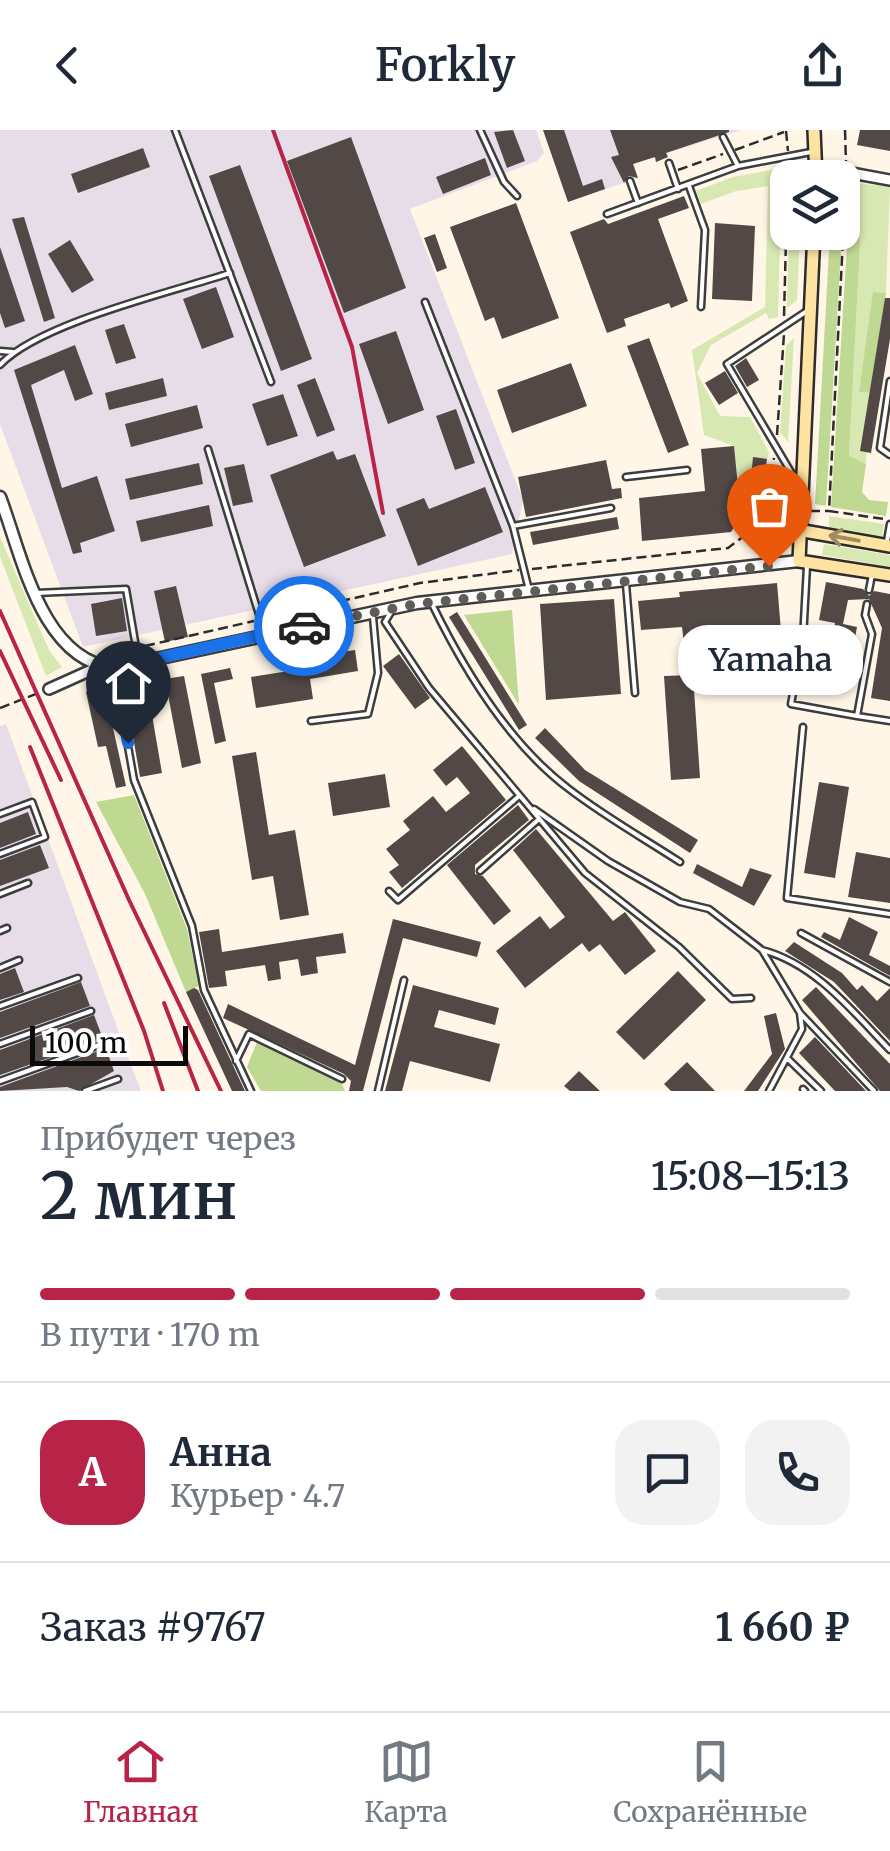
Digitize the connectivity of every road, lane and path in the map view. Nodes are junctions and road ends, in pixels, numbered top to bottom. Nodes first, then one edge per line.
1 (175, 130) edge
2 (480, 130) edge
3 (814, 130) edge
4 (844, 130) edge
5 (723, 137) dead end
6 (815, 152) junction
7 (815, 160) edge
8 (845, 160) edge
9 (669, 163) dead end
10 (738, 166) junction
11 (860, 175) edge
12 (890, 180) edge
13 (630, 181) dead end
14 (688, 186) junction
15 (678, 189) junction
16 (517, 196) dead end
17 (638, 203) junction
18 (607, 214) dead end
19 (813, 250) edge
20 (842, 250) edge
21 (230, 272) junction
22 (425, 302) dead end
23 (701, 307) dead end
24 (810, 308) junction
25 (0, 351) edge
26 (13, 352) junction
27 (0, 365) edge
28 (272, 382) dead end
29 (890, 382) edge
30 (208, 450) dead end
31 (890, 455) edge
32 (687, 470) dead end
33 (626, 478) dead end
34 (801, 488) junction
35 (0, 497) edge
36 (611, 508) dead end
37 (764, 521) dead end
38 (890, 522) edge
39 (513, 526) junction
40 (798, 530) junction
41 (888, 546) edge
42 (803, 561) junction
43 (523, 570) junction
44 (872, 572) junction
45 (890, 575) edge
46 (626, 580) junction
47 (529, 590) junction
48 (869, 590) dead end
49 (36, 593) junction
50 (432, 602) junction
51 (867, 604) dead end
52 (394, 608) junction
53 (372, 612) junction
54 (259, 620) junction
55 (265, 634) junction
56 (136, 647) junction
57 (106, 653) dead end
58 (139, 664) junction
59 (98, 667) junction
60 (114, 668) junction
61 (49, 689) joint
62 (635, 693) dead end
63 (0, 708) edge
64 (857, 716) junction
65 (311, 721) dead end
66 (890, 722) edge
67 (803, 726) dead end
68 (519, 796) junction
69 (526, 804) junction
70 (0, 814) edge
71 (539, 819) junction
72 (0, 854) edge
73 (680, 862) dead end
74 (480, 871) dead end
75 (28, 883) dead end
76 (390, 891) dead end
77 (0, 894) edge
78 (890, 914) edge
79 (7, 928) dead end
80 (0, 931) edge
81 (801, 933) dead end
82 (762, 950) junction
83 (19, 960) dead end
84 (0, 968) edge
85 (78, 978) dead end
86 (404, 980) dead end
87 (890, 982) edge
88 (751, 998) dead end
89 (0, 1006) edge
90 (92, 1011) dead end
91 (800, 1013) junction
92 (0, 1044) edge
93 (102, 1044) dead end
94 (890, 1050) edge
95 (788, 1058) junction
96 (236, 1061) junction
97 (118, 1079) dead end
98 (342, 1079) dead end
99 (0, 1081) edge
100 (85, 1091) edge
101 (250, 1091) edge
102 (378, 1091) edge
103 (769, 1091) edge
104 (820, 1091) edge
105 (874, 1091) edge

1 - 21 lane
2 - 16 lane
3 - 6 main road
4 - 8 path
5 - 10 lane
6 - 7 main road
6 - 10 lane
9 - 15 lane
10 - 14 lane
11 - 12 street
13 - 17 lane
14 - 15 lane
14 - 23 lane
15 - 17 lane
17 - 18 lane
19 - 24 main road
20 - 38 path
21 - 26 lane
21 - 28 lane
22 - 39 lane
24 - 34 main road
24 - 34 lane
25 - 26 lane
26 - 27 lane
29 - 31 lane
30 - 54 lane
32 - 33 lane
34 - 40 main road
35 - 49 street
36 - 39 lane
37 - 43 path
38 - 41 lane
39 - 43 lane
41 -> 40 main road
40 - 42 main road
42 - 44 main road
42 - 46 street
42 - 64 lane
43 - 47 lane
43 - 54 path
44 - 45 main road
44 - 48 lane
46 - 47 street
46 - 62 lane
47 - 50 street
49 - 56 lane
49 - 59 street
50 - 52 street
50 - 73 lane
51 - 64 lane
52 - 53 street
52 - 68 lane
53 - 55 street
53 - 65 lane
54 - 55 lane
54 - 56 path
55 - 58 street
56 - 57 path
56 - 58 lane
58 - 60 street
59 - 60 street
59 - 61 street
60 - 96 lane
61 - 63 path
64 - 66 lane
67 - 78 lane
68 - 69 lane
68 - 76 lane
69 - 71 lane
69 - 82 lane
70 - 72 lane
71 - 74 lane
71 - 88 lane
75 - 77 lane
79 - 80 lane
81 - 87 lane
82 - 91 lane
82 - 94 lane
83 - 84 lane
85 - 89 lane
86 - 102 lane
90 - 92 lane
91 - 95 lane
91 - 105 lane
93 - 99 lane
95 - 103 lane
95 - 104 lane
96 - 98 lane
96 - 101 lane
97 - 100 lane

